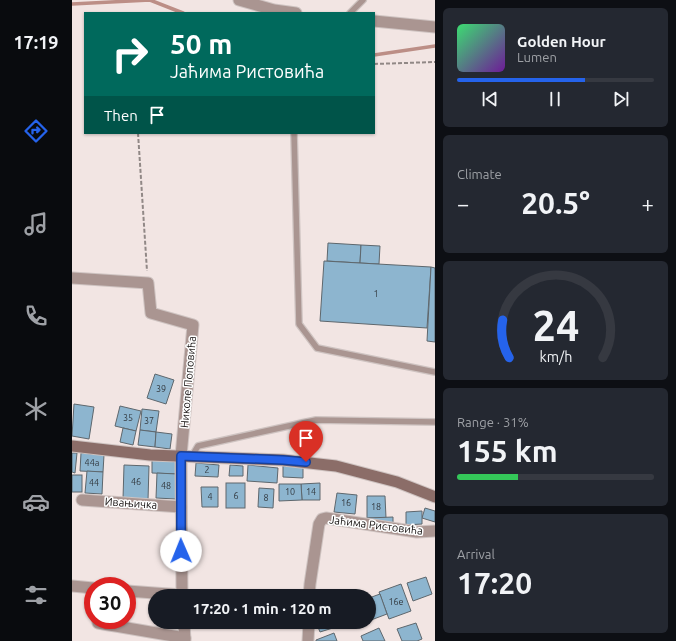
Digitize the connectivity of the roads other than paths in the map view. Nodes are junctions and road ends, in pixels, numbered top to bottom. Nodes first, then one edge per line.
1 (239, 0) edge
2 (363, 0) edge
3 (289, 12) edge
4 (351, 12) edge
5 (375, 21) edge
6 (435, 27) edge
7 (294, 134) edge
8 (72, 278) edge
9 (435, 372) edge
10 (435, 422) edge
11 (72, 446) edge
12 (186, 456) junction
13 (435, 497) edge
14 (82, 500) dead end
15 (180, 507) junction
16 (435, 531) edge
17 (72, 586) edge
18 (84, 587) edge
19 (182, 589) edge
20 (310, 589) edge
21 (136, 592) edge
22 (148, 593) edge
23 (129, 629) edge
24 (184, 629) edge
25 (309, 629) edge
26 (185, 640) edge
27 (308, 641) edge

1 - 3 street
2 - 4 lane
5 - 6 street
7 - 9 lane
8 - 12 street, Николе Поповића
10 - 12 lane
11 - 12 main road
12 - 13 main road
12 - 15 street
14 - 15 street, Ивањичка
15 - 19 street
16 - 20 street, Јаћима Ристовића
17 - 18 street
21 - 22 street
23 - 26 street
24 - 26 street
25 - 27 street

